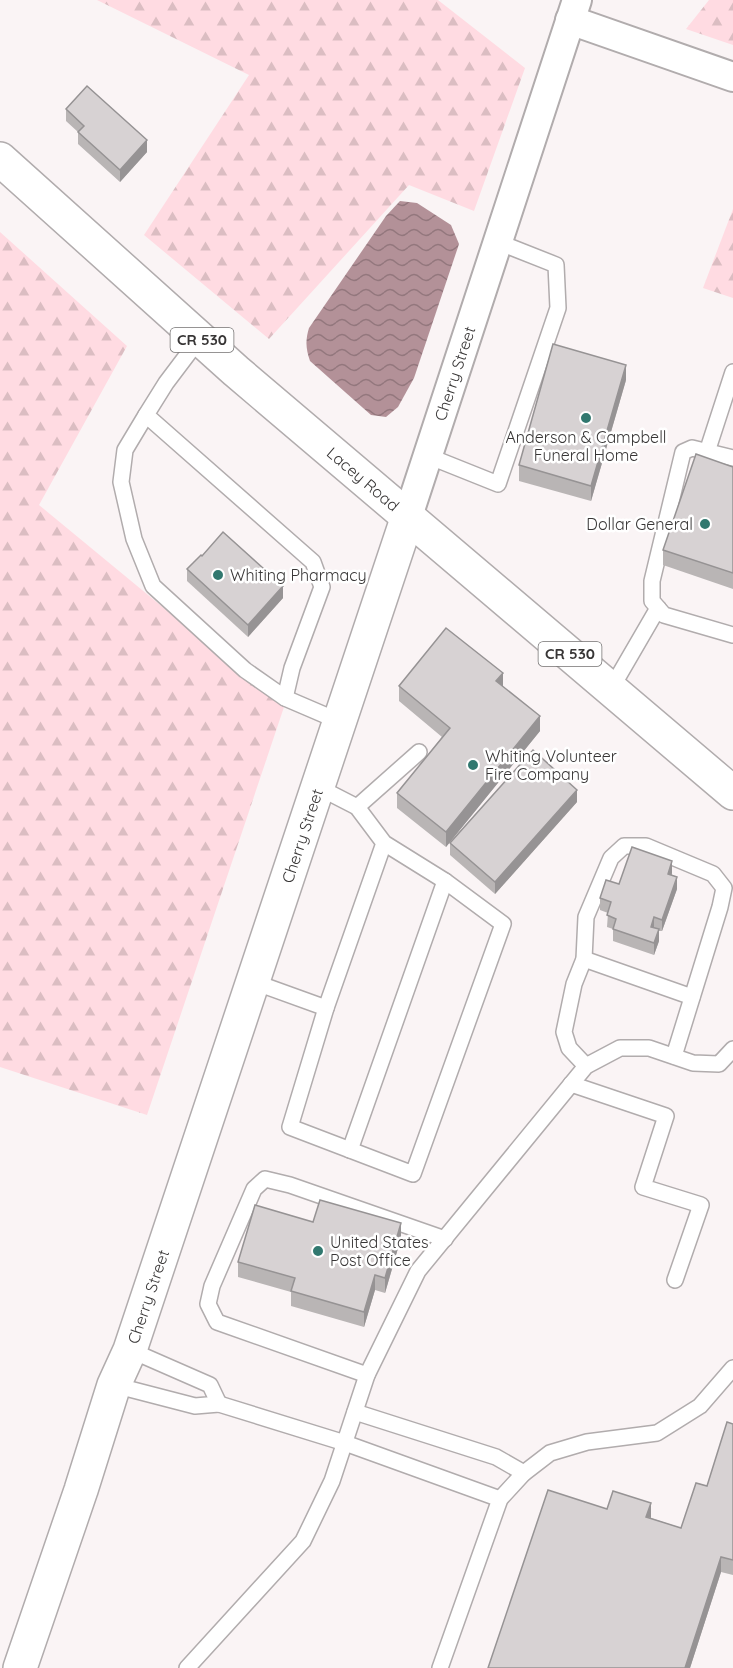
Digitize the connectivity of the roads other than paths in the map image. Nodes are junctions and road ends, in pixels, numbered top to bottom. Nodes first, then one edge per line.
1 (573, 10) edge
2 (733, 77) edge
3 (0, 159) edge
4 (498, 242) junction
5 (200, 338) junction
6 (733, 372) edge
7 (146, 415) junction
8 (707, 452) junction
9 (428, 456) junction
10 (733, 458) edge
11 (408, 516) junction
12 (658, 608) junction
13 (733, 635) edge
14 (611, 689) junction
15 (285, 698) junction
16 (341, 722) junction
17 (419, 752) dead end
18 (318, 787) junction
19 (733, 792) edge
20 (357, 807) junction
21 (384, 843) junction
22 (445, 881) junction
23 (584, 959) junction
24 (254, 982) junction
25 (692, 997) junction
26 (326, 1008) junction
27 (733, 1048) edge
28 (674, 1056) junction
29 (586, 1066) junction
30 (726, 1066) edge
31 (571, 1084) junction
32 (350, 1150) junction
33 (445, 1239) junction
34 (675, 1280) dead end
35 (130, 1350) junction
36 (733, 1368) edge
37 (367, 1375) junction
38 (114, 1385) junction
39 (219, 1404) junction
40 (355, 1412) junction
41 (345, 1443) junction
42 (524, 1473) junction
43 (500, 1499) junction
44 (20, 1668) edge
45 (187, 1668) edge
46 (440, 1668) edge

1 - 2 street
1 - 4 street, Cherry Street
3 - 5 street, Lacey Road / CR 530
4 - 9 street, Cherry Street
4 - 9 lane
5 - 7 lane
5 - 11 street, Lacey Road / CR 530
6 - 8 lane
7 - 15 lane
7 - 15 lane
8 - 10 lane
8 - 12 lane
9 - 11 street, Cherry Street
11 - 14 street, Lacey Road / CR 530
11 - 16 street, Cherry Street
12 - 13 lane
12 - 14 lane
14 - 19 street, Lacey Road / CR 530
15 - 16 lane
16 - 18 street, Cherry Street
17 - 20 lane
18 - 20 lane
18 - 24 street, Cherry Street
20 - 21 lane
21 - 22 lane
21 - 26 lane
22 - 32 lane
22 - 32 lane
23 - 25 lane
23 - 25 lane
23 - 29 lane
24 - 26 lane
24 - 35 street, Cherry Street
25 - 28 lane
26 - 32 lane
27 - 30 lane
28 - 29 lane
28 - 30 lane
29 - 31 lane
31 - 33 lane
31 - 34 lane
33 - 37 lane
33 - 37 lane
35 - 38 street, Cherry Street
35 - 39 lane
36 - 42 lane
37 - 40 lane
38 - 39 lane
38 - 44 street, Cherry Street
39 - 41 lane
40 - 41 lane
40 - 42 lane
41 - 43 lane
41 - 45 lane
42 - 43 lane
43 - 46 lane

